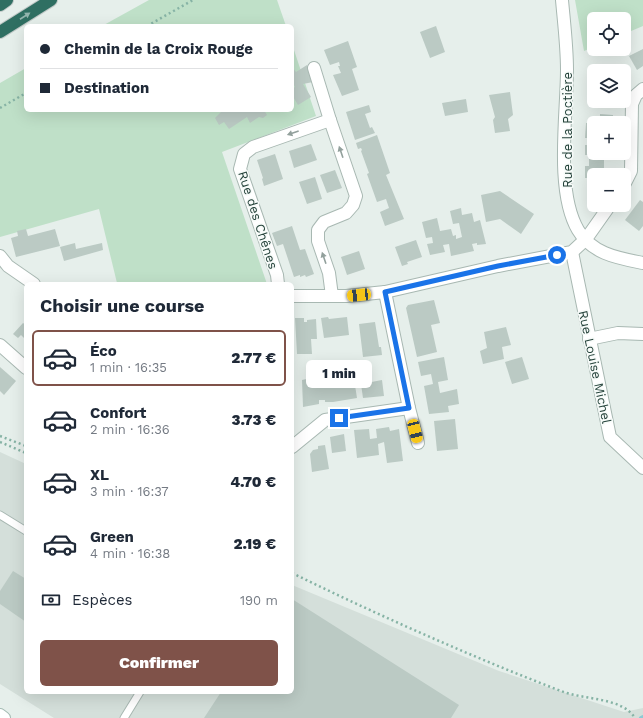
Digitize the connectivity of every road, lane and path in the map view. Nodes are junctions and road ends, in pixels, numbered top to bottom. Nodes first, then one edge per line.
1 (6, 0) edge
2 (50, 0) edge
3 (193, 0) edge
4 (562, 0) edge
5 (0, 4) edge
6 (151, 24) edge
7 (0, 32) edge
8 (314, 68) dead end
9 (643, 89) edge
10 (24, 94) edge
11 (0, 108) edge
12 (330, 120) junction
13 (631, 171) edge
14 (605, 212) edge
15 (586, 239) junction
16 (572, 252) junction
17 (0, 256) edge
18 (643, 263) edge
19 (31, 282) edge
20 (278, 282) edge
21 (385, 292) junction
22 (294, 296) edge
23 (332, 296) junction
24 (643, 334) edge
25 (589, 339) junction
26 (0, 345) edge
27 (24, 366) edge
28 (409, 408) junction
29 (0, 436) edge
30 (0, 442) edge
31 (418, 443) dead end
32 (24, 445) edge
33 (294, 445) edge
34 (24, 452) edge
35 (643, 468) edge
36 (0, 515) edge
37 (24, 530) edge
38 (294, 574) edge
39 (139, 694) edge
40 (0, 716) edge
41 (4, 718) edge
42 (124, 718) edge
43 (635, 718) edge

1 - 5 highway
7 -> 2 highway
3 - 6 path
4 - 15 street, Rue de la Poctière
8 - 12 street
9 - 13 street
10 - 11 path
12 -> 20 street, Rue des Chênes
23 -> 12 street
14 - 15 street
15 - 16 street
15 - 18 street, Rue de la Poctière
16 - 21 street
16 - 25 street, Rue Louise Michel
17 - 19 street
21 - 23 street
21 - 28 street
22 - 23 street
24 - 25 street
25 - 35 street, Rue Louise Michel
26 - 27 street
28 - 31 street
28 - 33 street
29 - 32 path
30 - 34 path
36 - 37 lane
38 - 43 path
39 - 42 lane
40 - 41 street

